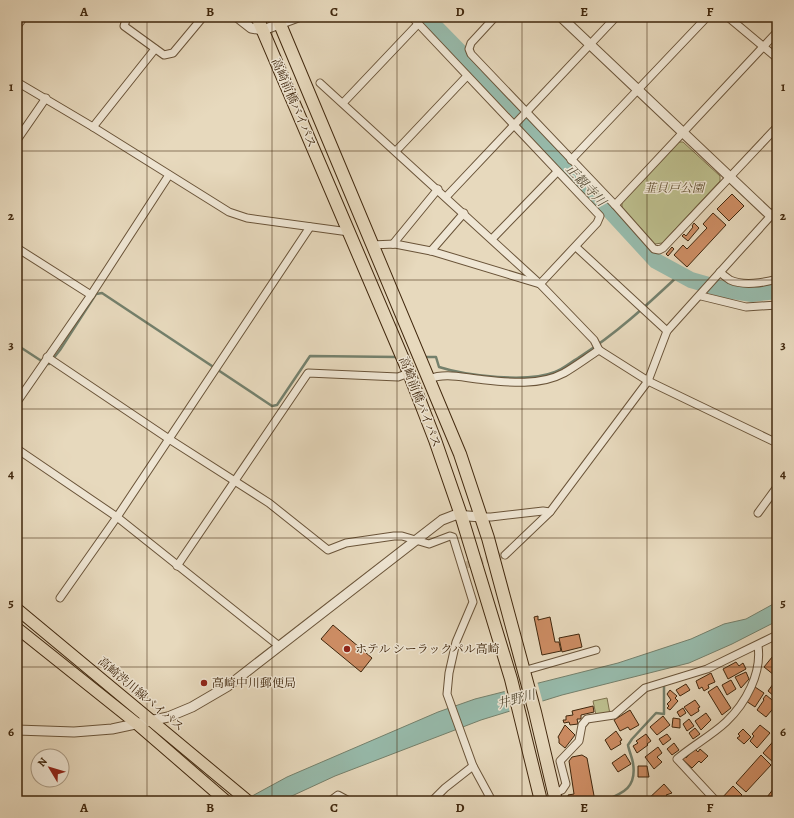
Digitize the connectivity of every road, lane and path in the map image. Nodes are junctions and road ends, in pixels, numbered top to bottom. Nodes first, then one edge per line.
1 (24, 17) edge
2 (127, 17) edge
3 (203, 17) edge
4 (237, 17) edge
5 (258, 17) edge
6 (298, 17) edge
7 (412, 17) edge
8 (496, 17) edge
9 (561, 17) edge
10 (616, 17) edge
11 (707, 17) edge
12 (728, 17) edge
13 (278, 21) edge
14 (418, 24) junction
15 (17, 26) edge
16 (263, 30) junction
17 (777, 32) edge
18 (590, 44) junction
19 (763, 47) junction
20 (155, 49) junction
21 (777, 58) edge
22 (467, 76) junction
23 (17, 82) edge
24 (320, 83) dead end
25 (638, 90) junction
26 (46, 98) junction
27 (343, 103) junction
28 (525, 113) junction
29 (516, 124) junction
30 (93, 127) junction
31 (777, 127) edge
32 (683, 133) junction
33 (17, 140) edge
34 (396, 151) junction
35 (571, 160) junction
36 (557, 172) junction
37 (169, 175) junction
38 (730, 177) junction
39 (438, 189) junction
40 (446, 197) junction
41 (615, 205) junction
42 (773, 212) edge
43 (464, 213) junction
44 (310, 226) junction
45 (349, 232) junction
46 (492, 239) junction
47 (393, 244) junction
48 (371, 245) junction
49 (576, 247) junction
50 (17, 248) edge
51 (431, 251) junction
52 (718, 275) junction
53 (777, 278) edge
54 (540, 284) junction
55 (703, 293) junction
56 (91, 295) junction
57 (777, 305) edge
58 (667, 331) junction
59 (599, 349) junction
60 (47, 356) junction
61 (409, 373) junction
62 (429, 379) junction
63 (648, 381) junction
64 (17, 402) edge
65 (169, 439) junction
66 (777, 443) edge
67 (17, 449) edge
68 (235, 481) junction
69 (777, 487) edge
70 (550, 512) junction
71 (758, 513) dead end
72 (461, 515) junction
73 (117, 517) junction
74 (481, 517) junction
75 (415, 540) junction
76 (505, 555) tunnel mouth
77 (177, 566) junction
78 (60, 598) dead end
79 (17, 609) edge
80 (17, 628) edge
81 (777, 635) edge
82 (279, 646) junction
83 (758, 646) junction
84 (596, 650) dead end
85 (524, 673) junction
86 (152, 720) junction
87 (136, 723) junction
88 (17, 730) edge
89 (473, 766) junction
90 (555, 797) edge
91 (224, 799) edge
92 (248, 801) edge
93 (330, 801) edge
94 (349, 801) edge
95 (432, 801) edge
96 (492, 801) edge
97 (541, 801) edge
98 (716, 801) edge

1 - 15 street
2 - 20 street
3 - 20 street
4 - 16 street
5 - 16 highway, 高崎前橋バイパス
6 - 13 street
7 - 14 street
8 - 28 street
9 - 18 street
10 - 18 street
11 - 25 street
12 - 19 street
13 - 16 street
13 - 48 highway, 高崎前橋バイパス
14 - 22 street
14 - 27 street
16 - 45 highway, 高崎前橋バイパス
17 - 19 street
18 - 25 street
18 - 28 street
19 - 21 street
19 - 32 street
20 - 30 street
22 - 29 street
22 - 34 street
23 - 26 street
24 - 27 street
25 - 32 street
25 - 35 street
26 - 30 street
26 - 33 street
27 - 34 street
28 - 29 street
28 - 35 street
29 - 36 street
29 - 40 street
30 - 37 street
31 - 38 street
32 - 38 street
32 - 41 street
34 - 39 street
35 - 41 street
36 - 46 street
36 - 49 street
37 - 44 street
37 - 56 street
38 - 41 street
38 - 42 street
39 - 40 street
39 - 47 street
40 - 43 street
42 - 52 street
43 - 46 street
43 - 51 street
44 - 45 street
44 - 65 street
45 - 61 highway, 高崎前橋バイパス
46 - 54 street
47 - 48 street
47 - 51 street
48 - 62 highway, 高崎前橋バイパス
49 - 54 street
49 - 58 street
50 - 56 street
51 - 54 street
52 - 53 street
52 - 55 street
54 - 59 street
55 - 57 street
55 - 58 street
56 - 60 street
58 - 63 street
59 - 62 street
59 - 63 street
60 - 64 street
60 - 65 street
61 - 68 street
61 - 72 highway, 高崎前橋バイパス
62 - 74 highway, 高崎前橋バイパス
63 - 66 street
63 - 70 street
65 - 68 street
65 - 73 street
67 - 73 street
68 - 75 street
68 - 77 street
69 - 71 street
70 - 74 street
70 - 76 street
72 - 74 street
72 - 75 street
72 - 97 highway, 高崎前橋バイパス
73 - 77 street
73 - 78 street
74 - 85 highway, 高崎前橋バイパス
75 - 82 street
75 - 89 street
77 - 82 street
79 - 86 main road, 高崎渋川線バイパス
80 - 87 main road, 高崎渋川線バイパス
81 - 83 street
82 - 86 street
83 - 90 street
83 - 98 street
84 - 85 street
85 - 90 highway, 高崎前橋バイパス
86 - 87 street
86 - 92 main road, 高崎渋川線バイパス
87 - 88 street
87 - 91 main road, 高崎渋川線バイパス
89 - 95 street
89 - 96 street
93 - 94 street

